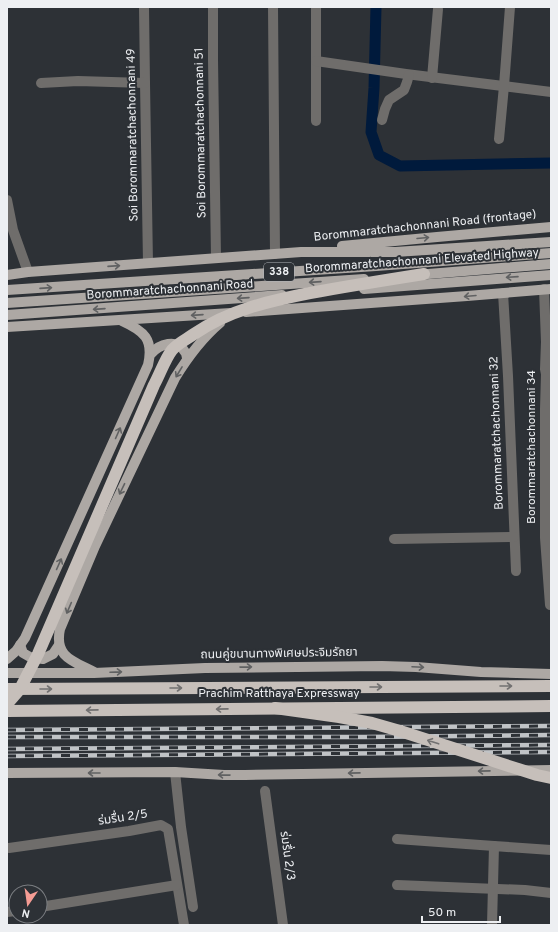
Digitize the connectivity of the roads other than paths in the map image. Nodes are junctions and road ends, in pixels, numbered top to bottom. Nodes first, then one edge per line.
1 (144, 7) edge
2 (213, 7) edge
3 (273, 7) edge
4 (316, 7) edge
5 (510, 7) edge
6 (438, 9) dead end
7 (320, 62) junction
8 (408, 74) junction
9 (432, 78) junction
10 (41, 83) dead end
11 (144, 83) junction
12 (504, 86) junction
13 (551, 92) edge
14 (382, 120) dead end
15 (316, 121) dead end
16 (498, 140) dead end
17 (7, 200) edge
18 (551, 227) edge
19 (551, 242) edge
20 (301, 252) junction
21 (551, 253) edge
22 (275, 254) junction
23 (216, 258) junction
24 (148, 263) junction
25 (551, 264) edge
26 (24, 272) junction
27 (7, 274) edge
28 (424, 274) junction
29 (551, 275) edge
30 (547, 289) edge
31 (7, 290) edge
32 (503, 293) junction
33 (7, 303) edge
34 (136, 306) junction
35 (233, 313) junction
36 (7, 315) edge
37 (120, 320) junction
38 (109, 321) junction
39 (7, 328) edge
40 (549, 342) edge
41 (151, 354) junction
42 (187, 358) junction
43 (548, 373) edge
44 (548, 409) edge
45 (514, 537) junction
46 (394, 539) dead end
47 (516, 572) dead end
48 (550, 605) dead end
49 (20, 645) junction
50 (59, 645) junction
51 (7, 659) edge
52 (7, 673) edge
53 (94, 673) junction
54 (551, 678) edge
55 (7, 689) edge
56 (7, 704) edge
57 (551, 706) edge
58 (274, 708) junction
59 (7, 711) edge
60 (551, 770) edge
61 (174, 772) junction
62 (7, 773) edge
63 (551, 778) edge
64 (266, 791) dead end
65 (397, 839) dead end
66 (494, 846) junction
67 (9, 848) dead end
68 (551, 850) edge
69 (397, 884) dead end
70 (177, 885) junction
71 (493, 888) junction
72 (551, 893) edge
73 (48, 906) edge
74 (193, 907) dead end
75 (184, 925) edge
76 (283, 925) edge
77 (492, 925) edge

1 - 11 street, Soi Borommaratchachonnani 49
2 - 23 street, Soi Borommaratchachonnani 51
3 - 22 street
4 - 7 street
5 - 12 street
6 - 9 street
7 - 8 street
7 - 15 street
8 - 9 street
8 - 14 street
9 - 12 street
10 - 11 street
11 - 24 street, Soi Borommaratchachonnani 49
12 - 13 street
12 - 16 street
17 - 26 street
20 -> 18 main road, Borommaratchachonnani Road (frontage) / 338
19 - 20 main road, 338
20 - 22 main road, 338
31 -> 21 main road, Borommaratchachonnani Elevated Highway / 338
22 - 23 main road, 338
23 - 24 main road, 338
26 -> 24 main road, 338
25 - 28 main road, Borommaratchachonnani Elevated Highway / 338
26 - 27 main road, 338
28 -> 33 main road, Borommaratchachonnani Elevated Highway / 338, bridge
28 - 56 highway, bridge
29 -> 34 main road, Borommaratchachonnani Road
30 - 32 main road
30 - 40 street, Borommaratchachonnani 34
32 -> 35 main road
32 - 45 street, Borommaratchachonnani 32
34 -> 36 main road, Borommaratchachonnani Road
34 - 38 main road
35 -> 37 main road
35 - 42 main road
37 - 38 main road
37 - 41 main road
38 - 39 main road
40 - 43 street, Borommaratchachonnani 34
41 - 42 main road
49 -> 41 main road
42 -> 50 main road
43 - 44 street, Borommaratchachonnani 34
44 - 48 street, Borommaratchachonnani 34
45 - 46 street
45 - 47 street, Borommaratchachonnani 32
49 - 50 main road
49 - 51 main road
50 - 53 main road
52 - 53 main road, ถนนคู่ขนานทางพิเศษประจิมรัถยา
53 -> 54 main road, ถนนคู่ขนานทางพิเศษประจิมรัถยา
55 -> 54 highway, Prachim Ratthaya Expressway, bridge
57 - 58 highway, Prachim Ratthaya Expressway, bridge
58 -> 59 highway, Prachim Ratthaya Expressway
63 -> 58 highway, bridge
60 -> 61 main road
61 -> 62 main road
61 - 74 street
64 - 76 street, ร่มรื่น 2/3
65 - 66 street
66 - 68 street
66 - 71 street
67 - 70 street, ร่มรื่น 2/5
69 - 71 street
70 - 73 street
70 - 75 street, ร่มรื่น 2/5
71 - 72 street
71 - 77 street

